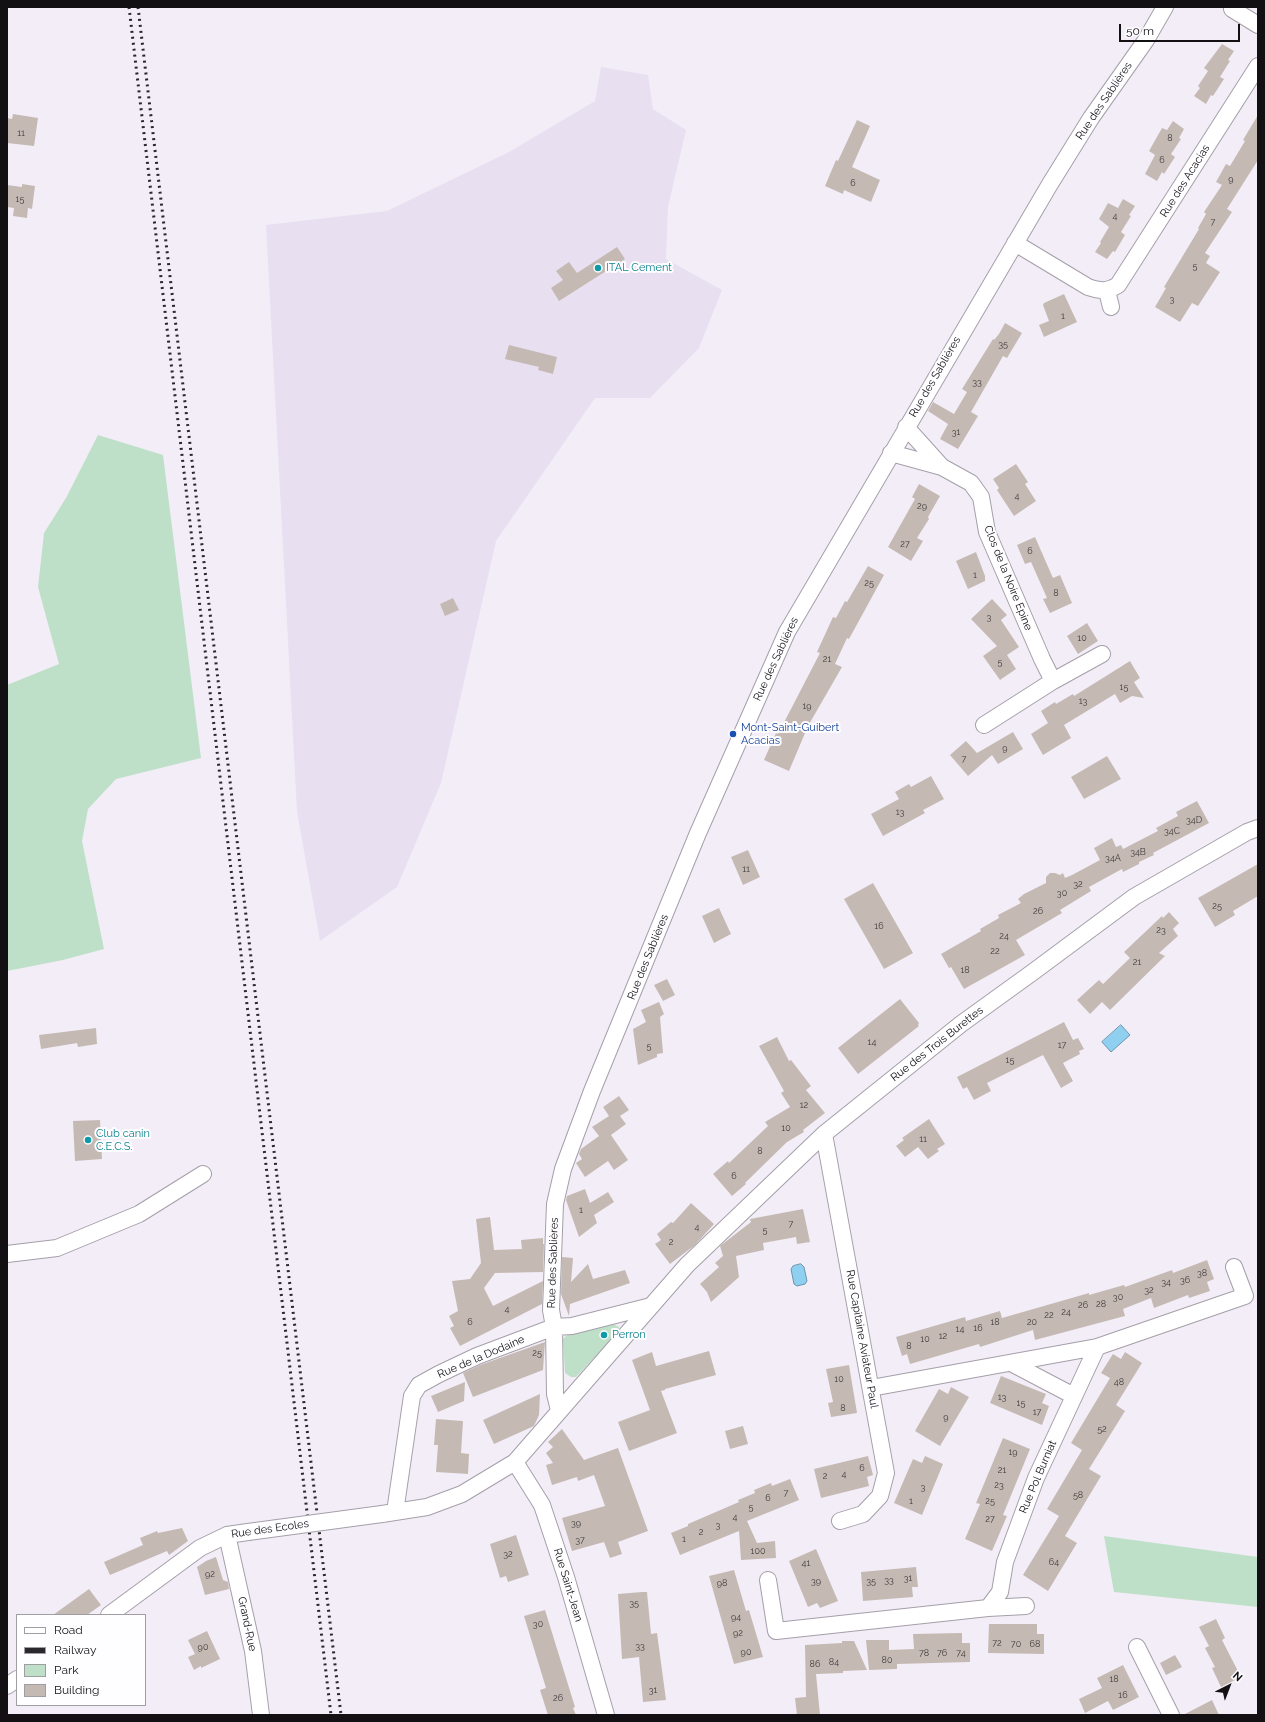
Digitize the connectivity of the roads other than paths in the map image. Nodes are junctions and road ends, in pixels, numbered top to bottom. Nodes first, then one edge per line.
1 (1165, 7) edge
2 (1232, 9) dead end
3 (1258, 25) edge
4 (1258, 66) edge
5 (1015, 243) junction
6 (1107, 291) junction
7 (1111, 307) dead end
8 (906, 427) junction
9 (891, 453) junction
10 (942, 467) junction
11 (1102, 654) dead end
12 (1053, 681) junction
13 (984, 725) dead end
14 (1258, 828) edge
15 (824, 1134) junction
16 (203, 1174) dead end
17 (7, 1254) edge
18 (1234, 1267) dead end
19 (651, 1306) junction
20 (554, 1327) junction
21 (1097, 1347) junction
22 (1011, 1363) junction
23 (871, 1388) junction
24 (1074, 1396) junction
25 (559, 1410) junction
26 (515, 1462) junction
27 (388, 1513) junction
28 (840, 1520) dead end
29 (227, 1535) junction
30 (768, 1580) dead end
31 (1026, 1606) dead end
32 (988, 1608) junction
33 (111, 1614) edge
34 (1137, 1648) dead end
35 (16, 1680) edge
36 (7, 1686) edge
37 (262, 1715) edge
38 (606, 1715) edge
39 (1171, 1715) edge

1 - 5 street, Rue des Sablières
2 - 3 street
4 - 6 street, Rue des Acacias
5 - 6 street
5 - 8 street, Rue des Sablières
6 - 7 street
8 - 9 street, Rue des Sablières
8 - 10 street, Clos de la Noire Epine
9 - 10 street, Clos de la Noire Epine
9 - 20 street, Rue des Sablières
10 - 12 street, Clos de la Noire Epine
11 - 12 street
12 - 13 street
14 - 15 street, Rue des Trois Burettes
15 - 19 street, Rue des Trois Burettes
15 - 23 street, Rue Capitaine Aviateur Paul
16 - 17 street
18 - 21 street
19 - 20 street, Rue de la Dodaine
19 - 25 street, Rue des Trois Burettes
20 - 25 street, Rue des Sablières
20 - 27 street, Rue de la Dodaine
21 - 22 street
21 - 24 street, Rue Pol Burniat
22 - 23 street
22 - 24 street
23 - 28 street, Rue Capitaine Aviateur Paul
24 - 32 street, Rue Pol Burniat
25 - 26 street, Rue des Ecoles
26 - 27 street, Rue des Ecoles
26 - 38 street, Rue Saint-Jean
27 - 29 street, Rue des Ecoles, bridge
29 - 33 street, Rue des Ecoles
29 - 37 street, Grand-Rue
30 - 32 street
31 - 32 street
34 - 39 street
35 - 36 street

